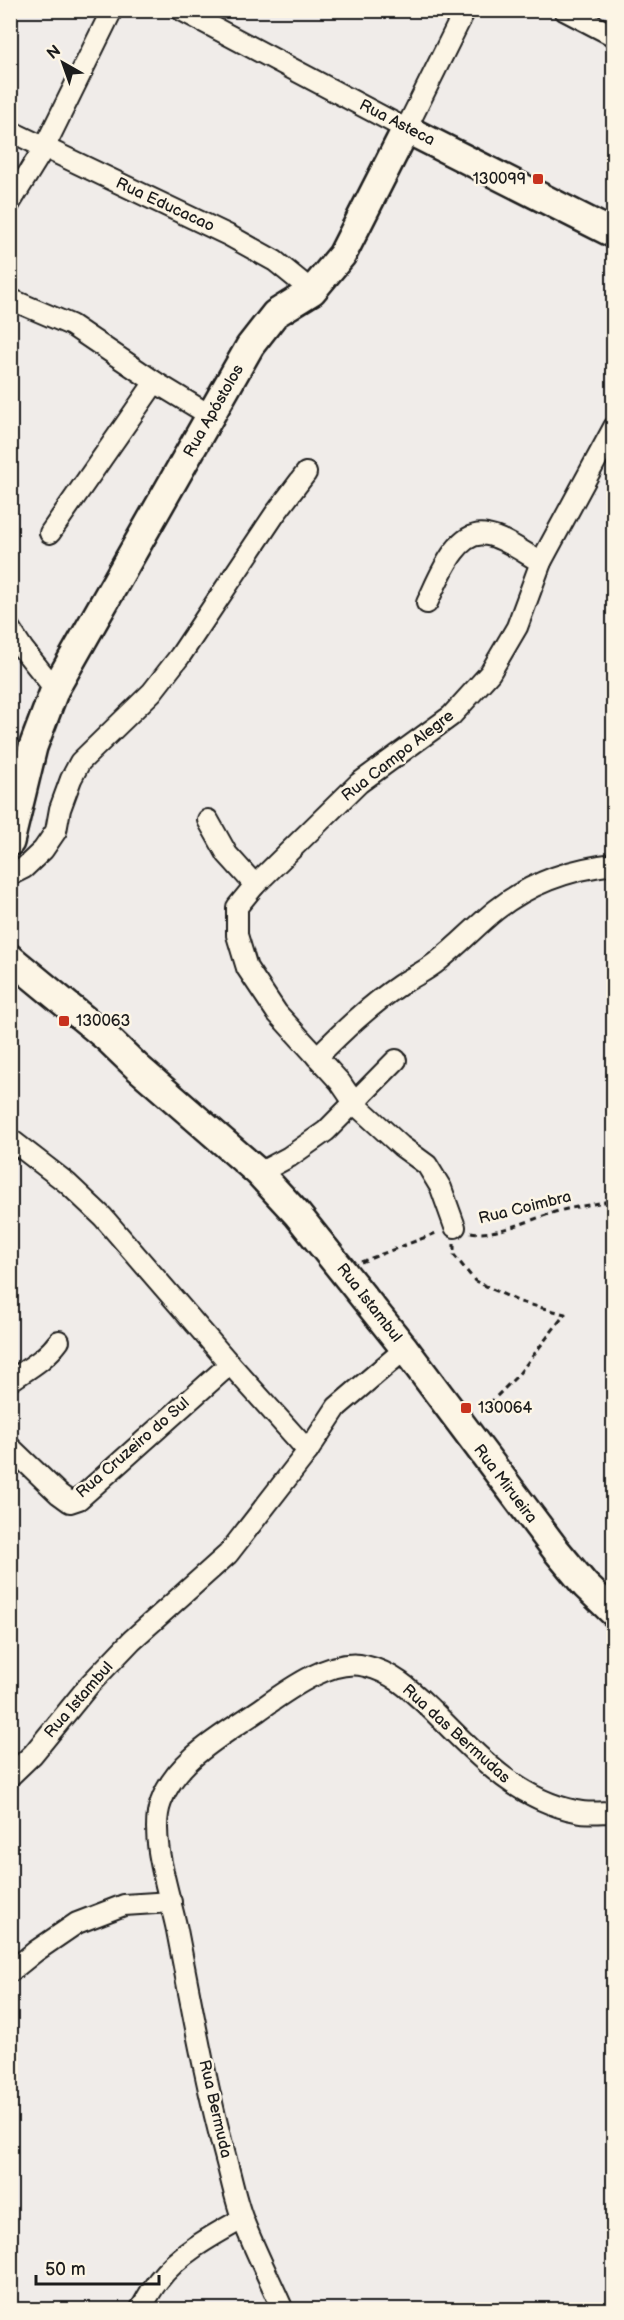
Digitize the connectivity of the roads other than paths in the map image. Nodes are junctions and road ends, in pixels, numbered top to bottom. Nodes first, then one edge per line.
1 (112, 10) edge
2 (182, 10) edge
3 (465, 10) edge
4 (564, 10) edge
5 (614, 36) edge
6 (406, 129) junction
7 (10, 131) edge
8 (44, 148) junction
9 (10, 203) edge
10 (614, 234) edge
11 (312, 291) junction
12 (10, 299) edge
13 (155, 382) junction
14 (211, 416) junction
15 (614, 427) edge
16 (306, 473) dead end
17 (50, 533) dead end
18 (541, 562) junction
19 (427, 603) dead end
20 (10, 629) edge
21 (55, 689) junction
22 (208, 820) dead end
23 (10, 842) edge
24 (614, 864) edge
25 (10, 875) edge
26 (255, 885) junction
27 (10, 958) edge
28 (317, 1057) junction
29 (396, 1060) dead end
30 (355, 1104) junction
31 (10, 1139) edge
32 (259, 1173) junction
33 (455, 1227) road end
34 (59, 1341) dead end
35 (405, 1349) junction
36 (230, 1364) junction
37 (10, 1381) edge
38 (10, 1447) edge
39 (308, 1450) junction
40 (614, 1613) edge
41 (10, 1776) edge
42 (614, 1812) edge
43 (171, 1902) junction
44 (10, 1972) edge
45 (242, 2219) junction
46 (140, 2310) edge
47 (283, 2310) edge

1 - 8 street
2 - 6 street, Rua Asteca
3 - 6 street, Rua Apóstolos
4 - 5 street
6 - 10 street, Rua Asteca
6 - 11 street, Rua Apóstolos
7 - 8 street, Rua Educacao
8 - 9 street
8 - 11 street, Rua Educacao
11 - 14 street, Rua Apóstolos
12 - 13 street
13 - 14 street
13 - 17 street
14 - 21 street, Rua Apóstolos
15 - 18 street, Rua Campo Alegre
16 - 25 street
18 - 19 street
18 - 26 street, Rua Campo Alegre
20 - 21 street
21 - 23 street, Rua Apóstolos
22 - 26 street
24 - 28 street
26 - 28 street, Rua Campo Alegre
27 - 32 street, Rua Istambul
28 - 30 street
29 - 30 street
30 - 32 street
30 - 33 street
31 - 36 street
32 - 35 street, Rua Istambul
34 - 37 street
35 - 39 street, Rua Istambul
35 - 40 street, Rua Mirueira
36 - 38 street, Rua Cruzeiro do Sul
36 - 39 street
39 - 41 street, Rua Istambul
42 - 43 street, Rua das Bermudas
43 - 44 street
43 - 45 street, Rua Bermuda
45 - 46 street
45 - 47 street, Rua Bermuda

